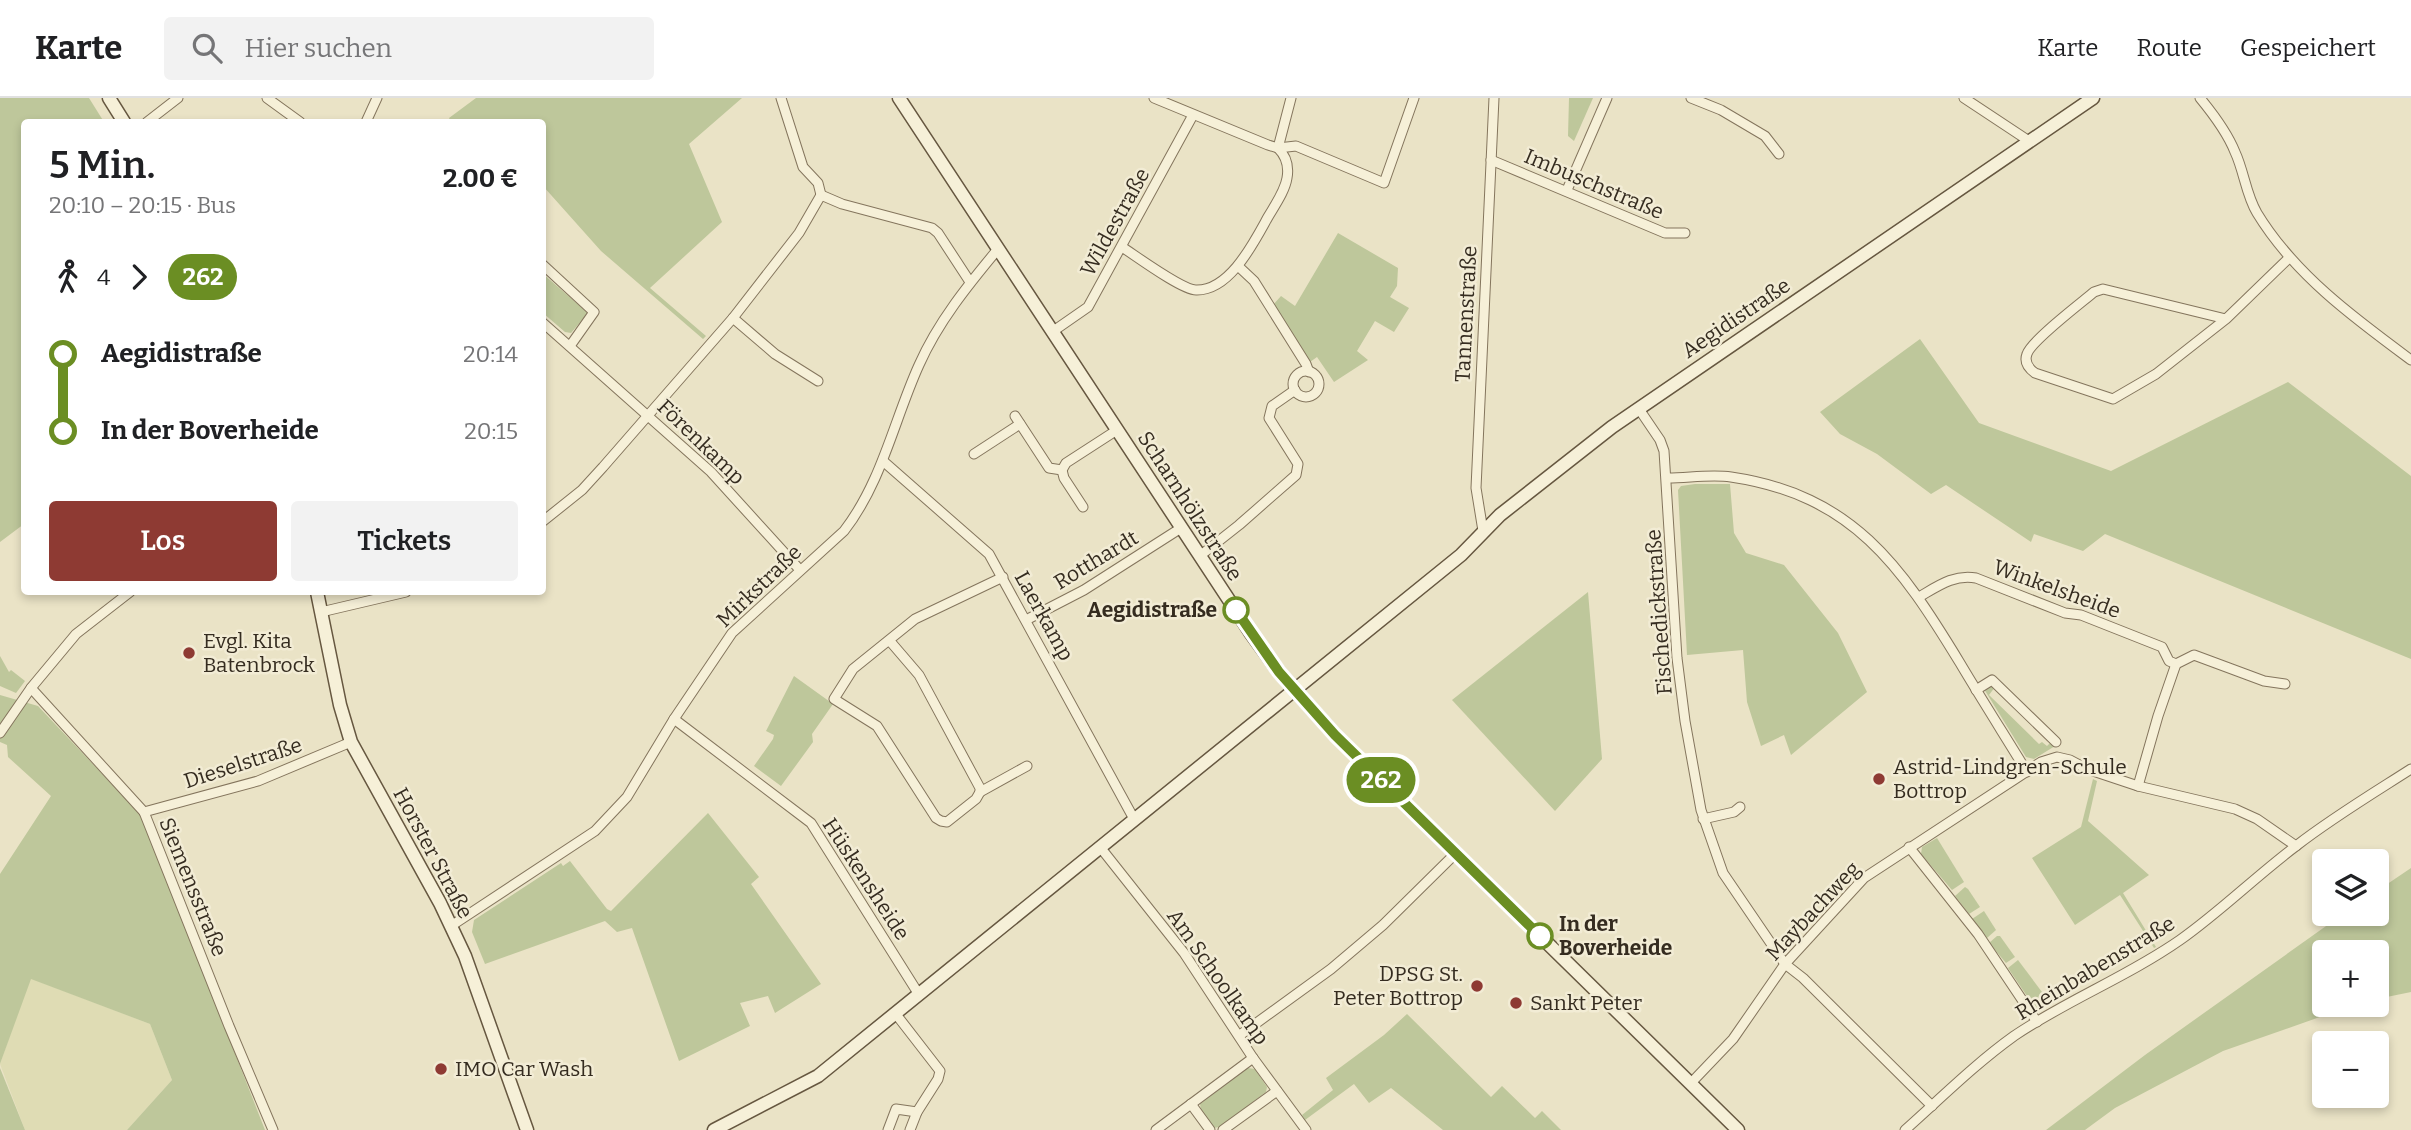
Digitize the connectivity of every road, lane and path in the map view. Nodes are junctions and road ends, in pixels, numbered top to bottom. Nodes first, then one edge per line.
1 (109, 98) edge
2 (178, 98) edge
3 (267, 98) edge
4 (377, 98) edge
5 (781, 98) edge
6 (899, 98) edge
7 (1154, 98) edge
8 (1291, 98) edge
9 (1414, 98) edge
10 (1494, 98) edge
11 (1607, 98) edge
12 (1691, 98) edge
13 (1964, 98) edge
14 (2093, 98) edge
15 (2200, 98) edge
16 (1193, 115) junction
17 (122, 119) edge
18 (151, 119) edge
19 (296, 119) edge
20 (367, 119) edge
21 (2029, 141) junction
22 (1278, 148) junction
23 (1779, 154) dead end
24 (1491, 160) junction
25 (1567, 190) junction
26 (821, 195) junction
27 (1685, 233) dead end
28 (1122, 247) junction
29 (998, 249) junction
30 (2289, 258) junction
31 (1238, 266) junction
32 (546, 268) edge
33 (970, 282) junction
34 (733, 318) junction
35 (2226, 319) junction
36 (546, 325) edge
37 (1052, 332) junction
38 (570, 346) junction
39 (2411, 360) edge
40 (1309, 372) junction
41 (818, 381) dead end
42 (1295, 390) junction
43 (1639, 409) junction
44 (649, 415) junction
45 (1117, 430) junction
46 (974, 454) dead end
47 (883, 461) junction
48 (1062, 470) junction
49 (1668, 478) junction
50 (1083, 507) dead end
51 (546, 519) edge
52 (1181, 528) junction
53 (1483, 531) junction
54 (1200, 555) junction
55 (800, 570) junction
56 (1003, 577) junction
57 (126, 595) edge
58 (318, 595) edge
59 (393, 595) edge
60 (1919, 597) junction
61 (321, 612) junction
62 (1026, 620) junction
63 (889, 640) junction
64 (2176, 664) junction
65 (2285, 684) dead end
66 (31, 688) junction
67 (1294, 690) junction
68 (1976, 690) junction
69 (674, 719) junction
70 (0, 733) edge
71 (351, 742) junction
72 (2056, 742) dead end
73 (1027, 766) dead end
74 (2411, 769) edge
75 (2027, 772) junction
76 (2138, 786) junction
77 (980, 792) junction
78 (1740, 807) dead end
79 (144, 812) junction
80 (1134, 819) junction
81 (1703, 819) junction
82 (2296, 846) junction
83 (1100, 847) junction
84 (1909, 847) junction
85 (1456, 853) junction
86 (451, 926) junction
87 (1784, 964) junction
88 (918, 993) junction
89 (895, 1013) junction
90 (2037, 1021) junction
91 (1240, 1035) junction
92 (1253, 1058) junction
93 (1691, 1083) junction
94 (1277, 1091) junction
95 (1191, 1104) junction
96 (1932, 1106) junction
97 (917, 1112) junction
98 (273, 1130) edge
99 (527, 1130) edge
100 (714, 1130) edge
101 (888, 1130) edge
102 (910, 1130) edge
103 (1157, 1130) edge
104 (1210, 1130) edge
105 (1223, 1130) edge
106 (1306, 1130) edge
107 (1738, 1130) edge
108 (1905, 1130) edge

1 - 17 main road
2 - 18 street
3 - 19 street
4 - 20 street
5 - 26 street
6 - 29 main road, Scharnhölzstraße
7 - 16 street
8 - 22 street
9 - 22 street
10 - 24 street, Tannenstraße
11 - 25 street
12 - 23 street
13 - 21 street
14 - 21 main road, Aegidistraße
15 - 30 street
16 - 22 street
16 - 28 street, Wildestraße
21 - 43 main road, Aegidistraße
22 - 31 street
24 - 25 street, Imbuschstraße
24 - 53 street, Tannenstraße
25 - 27 street, Imbuschstraße
26 - 33 street
26 - 34 street
28 - 31 street
28 - 37 street, Wildestraße
29 - 33 street, Mirkstraße
29 - 37 main road, Scharnhölzstraße
30 - 35 street
30 - 39 street
31 - 40 street
32 - 38 street
33 - 47 street, Mirkstraße
34 - 41 street
34 - 44 street
35 - 35 street
36 - 38 street, Förenkamp
37 - 45 main road, Scharnhölzstraße
38 - 44 street, Förenkamp
40 - 42 street
40 - 42 street
42 - 54 street
43 - 49 street, Fischedickstraße
43 - 53 main road, Aegidistraße
44 - 51 street
44 - 55 street, Förenkamp
45 - 48 street
45 - 52 main road, Scharnhölzstraße
46 - 48 street
47 - 55 street, Mirkstraße
47 - 56 street, Laerkamp
48 - 50 street
49 - 60 street
49 - 81 street, Fischedickstraße
52 - 54 main road, Scharnhölzstraße
52 - 62 street, Rotthardt
53 - 67 main road, Aegidistraße
54 - 67 main road, Scharnhölzstraße
55 - 69 street, Mirkstraße
56 - 62 street, Laerkamp
56 - 63 street
57 - 66 street
58 - 61 main road, Horster Straße
59 - 61 street
60 - 64 street, Winkelsheide
60 - 68 street
61 - 71 main road, Horster Straße
62 - 80 street, Laerkamp
63 - 77 street
63 - 77 street
64 - 65 street
64 - 76 street
66 - 70 street
66 - 79 street, Siemensstraße
67 - 80 main road, Aegidistraße
67 - 85 main road, Scharnhölzstraße
68 - 72 street
68 - 75 street
69 - 86 street, Mirkstraße
69 - 88 street, Hüskensheide
71 - 79 street, Dieselstraße
71 - 86 main road, Horster Straße
73 - 77 street
74 - 82 street, Rheinbabenstraße
75 - 76 street, Maybachweg
75 - 84 street, Maybachweg
76 - 82 street, Maybachweg
78 - 81 street
79 - 98 street, Siemensstraße
80 - 83 main road, Aegidistraße
81 - 87 street, Fischedickstraße
82 - 90 street, Rheinbabenstraße
83 - 88 main road, Aegidistraße
83 - 91 street, Am Schoolkamp
84 - 87 street, Maybachweg
84 - 90 street
85 - 91 street
85 - 93 main road, Scharnhölzstraße
86 - 99 main road, Horster Straße
87 - 93 street, Maybachweg
87 - 96 street, Fischedickstraße
88 - 89 main road, Aegidistraße
89 - 97 street
89 - 100 main road, Aegidistraße
90 - 96 street, Rheinbabenstraße
91 - 92 street, Am Schoolkamp
92 - 94 street, Am Schoolkamp
92 - 95 street
93 - 107 main road, Scharnhölzstraße
94 - 105 street
94 - 106 street, Am Schoolkamp
95 - 103 street
95 - 104 street
96 - 108 street, Rheinbabenstraße
97 - 101 street
97 - 102 street

